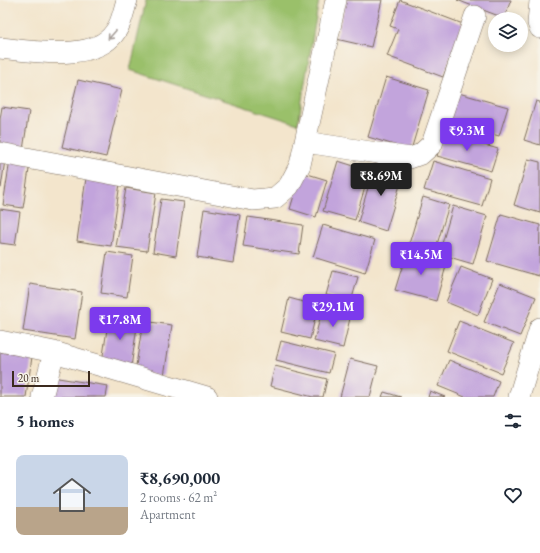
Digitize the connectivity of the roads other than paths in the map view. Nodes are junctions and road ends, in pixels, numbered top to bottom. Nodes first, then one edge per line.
1 (127, 0) edge
2 (336, 0) edge
3 (540, 0) edge
4 (475, 16) dead end
5 (540, 28) edge
6 (0, 48) edge
7 (305, 142) junction
8 (0, 153) edge
9 (540, 328) edge
10 (0, 341) edge
11 (54, 352) junction
12 (42, 397) edge
13 (207, 397) edge
14 (519, 397) edge

1 -> 6 street
2 - 7 street
3 - 5 street
4 - 7 street
7 - 8 street
9 - 14 street
10 - 11 street
11 - 12 street
11 - 13 street

